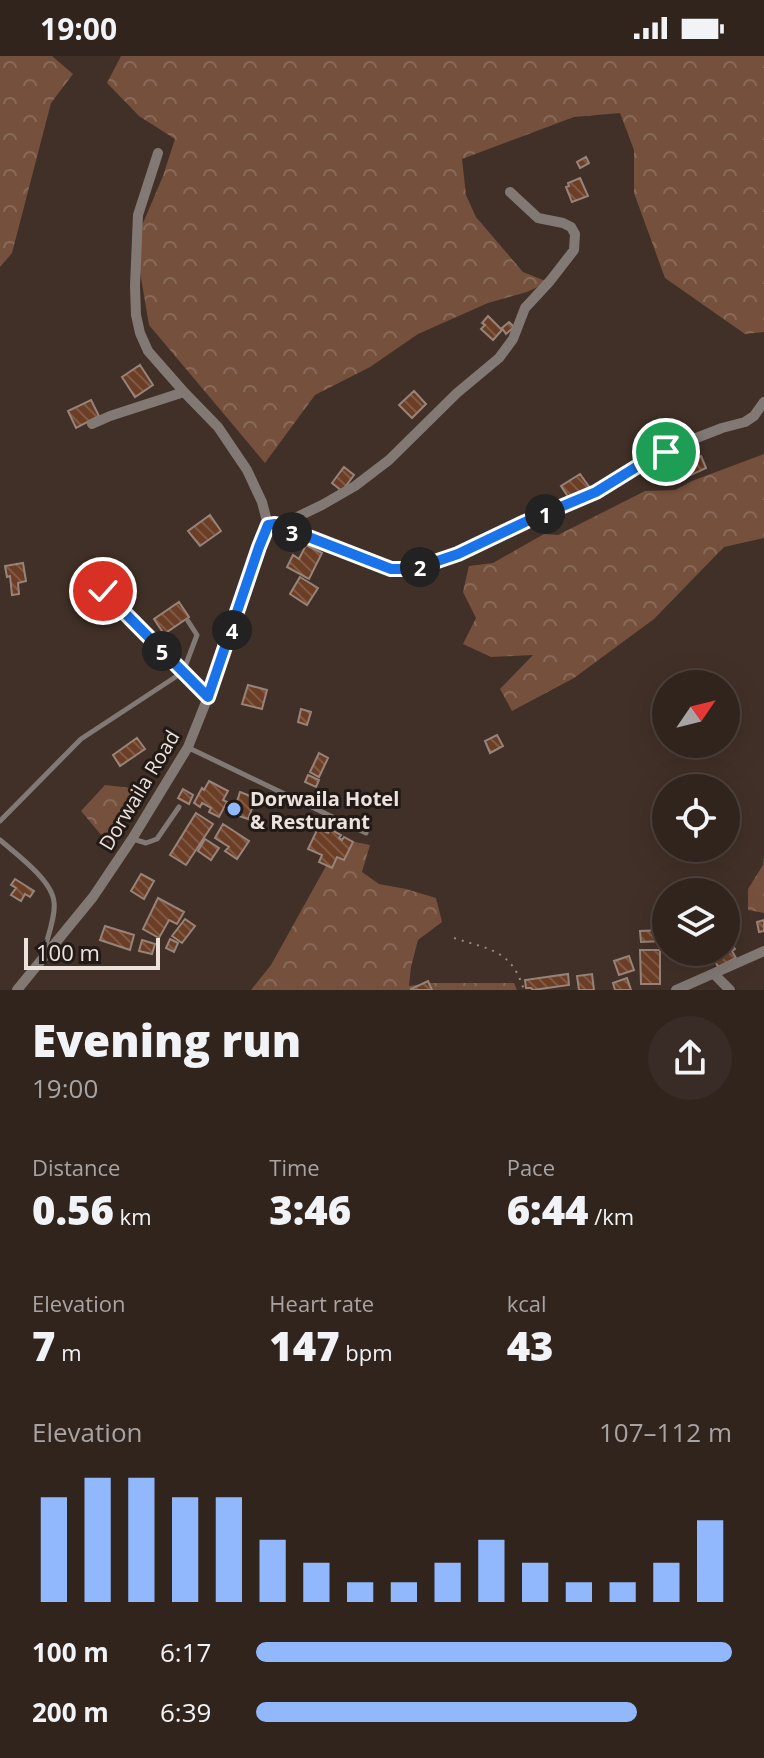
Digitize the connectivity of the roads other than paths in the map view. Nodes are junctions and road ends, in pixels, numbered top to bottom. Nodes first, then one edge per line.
1 (158, 153) dead end
2 (510, 192) dead end
3 (184, 392) junction
4 (764, 402) edge
5 (92, 424) dead end
6 (271, 525) junction
7 (103, 591) dead end
8 (188, 621) dead end
9 (183, 672) junction
10 (208, 697) junction
11 (188, 747) junction
12 (179, 807) dead end
13 (0, 821) edge
14 (366, 833) dead end
15 (132, 839) junction
16 (0, 840) edge
17 (764, 951) edge
18 (42, 958) junction
19 (714, 974) junction
20 (17, 990) edge
21 (676, 990) edge
22 (730, 990) edge

1 - 3 street
2 - 6 street
3 - 5 street
3 - 6 street
4 - 6 street
6 - 10 street, Dorwaila Road
7 - 9 lane
8 - 9 lane
9 - 10 lane
9 - 13 lane
10 - 11 street, Dorwaila Road
11 - 14 lane
11 - 15 street, Dorwaila Road
12 - 15 lane
15 - 18 street, Dorwaila Road
16 - 18 lane
17 - 19 street
18 - 20 street, Dorwaila Road
19 - 21 street
19 - 22 street

